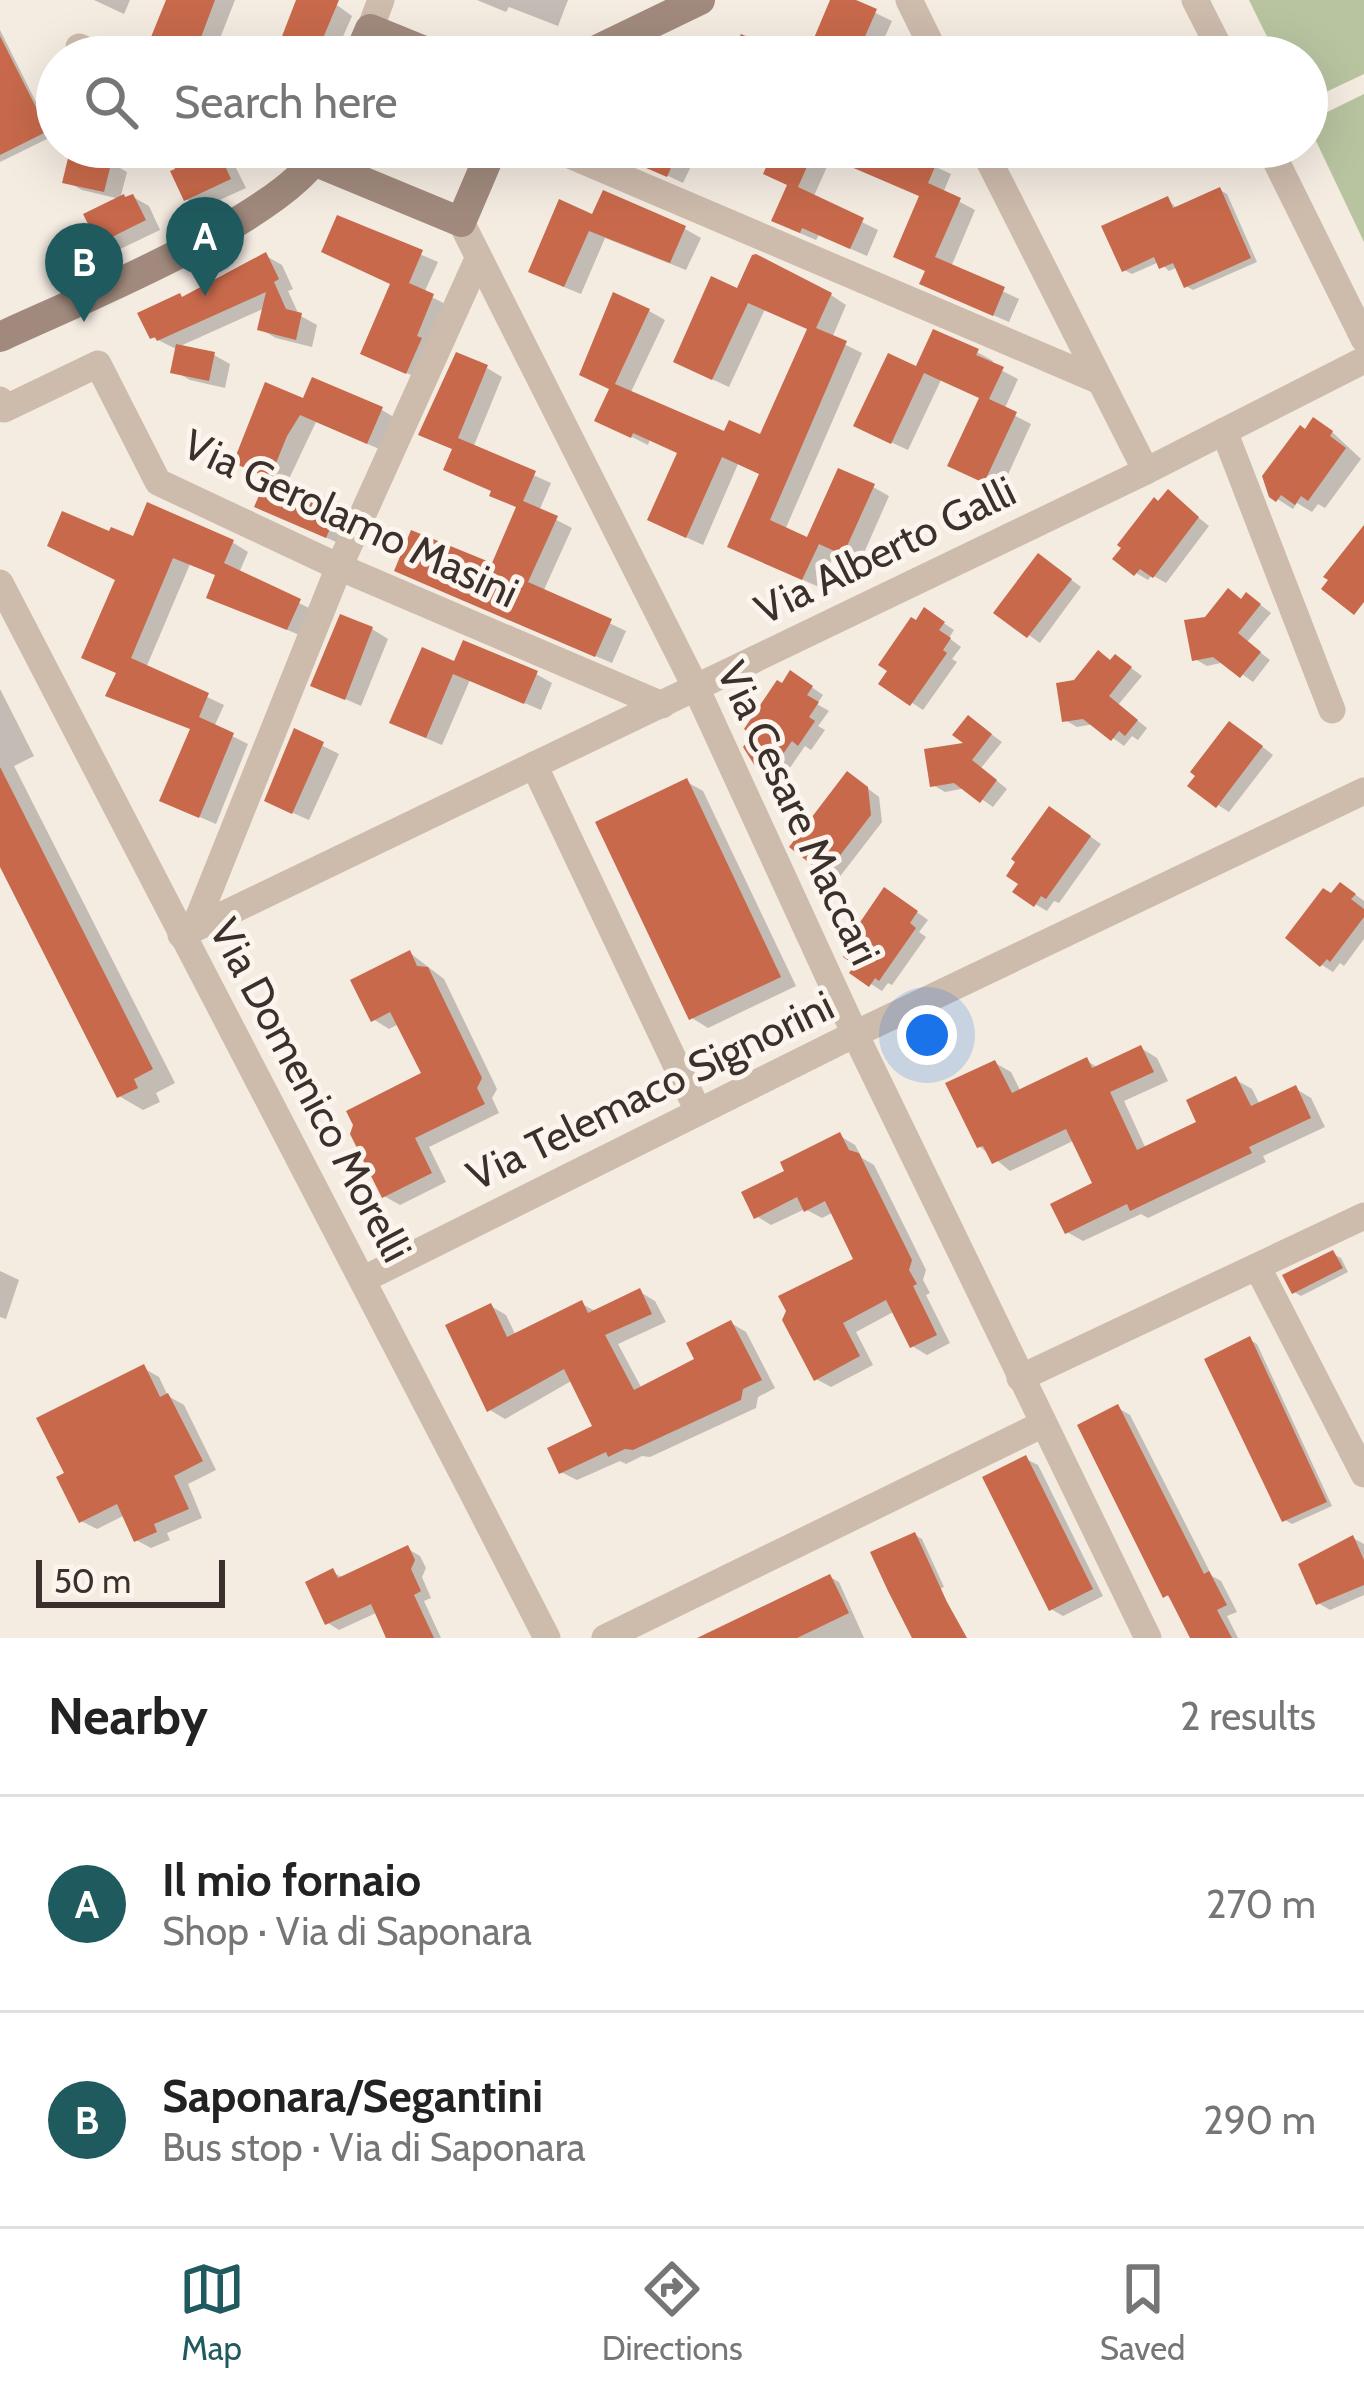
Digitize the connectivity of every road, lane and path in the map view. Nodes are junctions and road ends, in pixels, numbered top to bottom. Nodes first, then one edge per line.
1 (700, 0) edge
2 (909, 0) edge
3 (1195, 0) edge
4 (625, 36) edge
5 (927, 36) edge
6 (1213, 36) edge
7 (299, 168) edge
8 (351, 168) edge
9 (484, 168) edge
10 (600, 168) edge
11 (993, 168) edge
12 (1278, 168) edge
13 (461, 222) junction
14 (478, 259) junction
15 (0, 337) edge
16 (1364, 339) edge
17 (1364, 360) edge
18 (1100, 381) junction
19 (0, 400) edge
20 (1224, 431) junction
21 (1146, 471) junction
22 (340, 567) junction
23 (0, 583) edge
24 (696, 688) junction
25 (662, 705) junction
26 (1332, 710) dead end
27 (533, 765) junction
28 (1364, 791) edge
29 (188, 930) junction
30 (855, 1034) junction
31 (698, 1111) junction
32 (1364, 1216) edge
33 (1258, 1268) junction
34 (364, 1279) junction
35 (1020, 1378) junction
36 (1043, 1424) junction
37 (1364, 1474) edge
38 (547, 1638) edge
39 (604, 1638) edge
40 (1148, 1638) edge

1 - 4 street
2 - 5 street
3 - 6 street
7 - 15 street
8 - 13 street
9 - 13 street
10 - 18 street
11 - 18 street
12 - 16 street
13 - 14 street, Via Cesare Maccari
14 - 22 street
14 - 24 street, Via Cesare Maccari
17 - 20 street, Via Alberto Galli
18 - 21 street
19 - 22 street, Via Gerolamo Masini
20 - 21 street, Via Alberto Galli
20 - 26 street
21 - 24 street, Via Alberto Galli
22 - 25 street, Via Gerolamo Masini
22 - 29 street
23 - 29 street, Via Domenico Morelli
24 - 25 street, Via Alberto Galli
24 - 30 street, Via Cesare Maccari
25 - 27 street, Via Alberto Galli
27 - 29 street, Via Alberto Galli
27 - 31 street
28 - 30 street, Via Telemaco Signorini
29 - 34 street, Via Domenico Morelli
30 - 31 street, Via Telemaco Signorini
30 - 35 street, Via Cesare Maccari
31 - 34 street, Via Telemaco Signorini
32 - 33 street
33 - 35 street
33 - 37 street
34 - 38 street, Via Domenico Morelli
35 - 36 street, Via Cesare Maccari
36 - 39 street
36 - 40 street, Via Cesare Maccari

